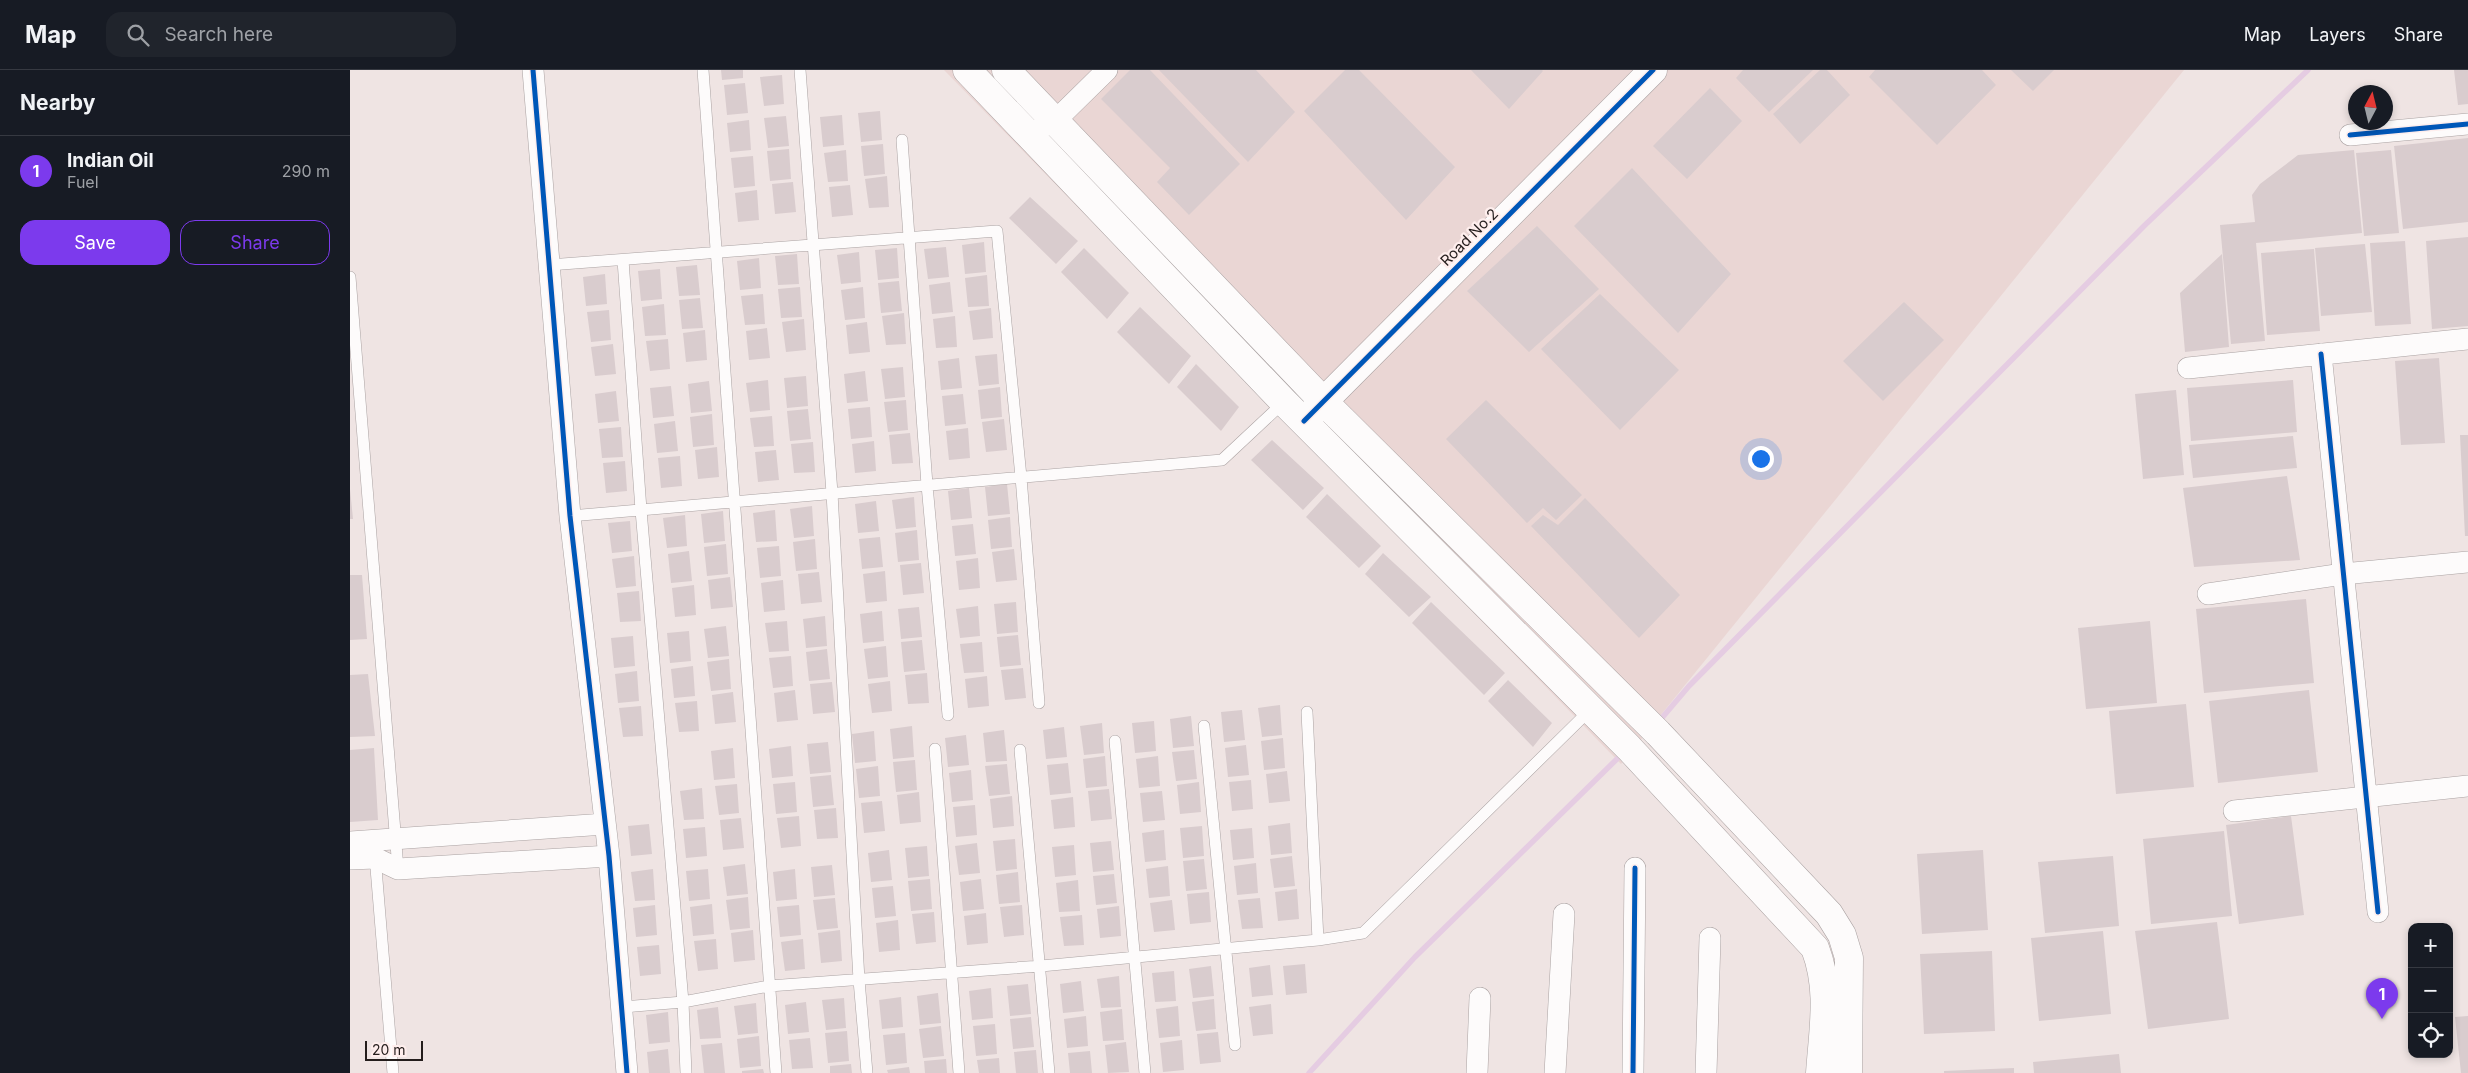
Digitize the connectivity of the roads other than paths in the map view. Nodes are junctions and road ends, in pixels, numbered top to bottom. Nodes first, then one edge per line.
1 (533, 70) edge
2 (703, 70) edge
3 (800, 70) edge
4 (967, 70) edge
5 (1006, 70) edge
6 (1107, 70) edge
7 (1653, 70) edge
8 (1055, 121) junction
9 (2468, 124) edge
10 (1028, 132) junction
11 (2350, 135) dead end
12 (902, 140) dead end
13 (908, 238) junction
14 (814, 246) junction
15 (717, 254) junction
16 (623, 260) junction
17 (549, 265) junction
18 (350, 277) edge
19 (2468, 339) edge
20 (2321, 354) junction
21 (2188, 368) dead end
22 (354, 379) edge
23 (1284, 402) junction
24 (1324, 402) junction
25 (1304, 421) junction
26 (1021, 477) junction
27 (926, 485) junction
28 (832, 494) junction
29 (736, 502) junction
30 (641, 510) junction
31 (570, 516) junction
32 (2468, 562) edge
33 (2343, 574) junction
34 (2208, 594) dead end
35 (1039, 702) dead end
36 (1591, 709) junction
37 (1306, 712) dead end
38 (948, 716) dead end
39 (1204, 726) dead end
40 (1658, 733) junction
41 (1115, 741) dead end
42 (934, 749) dead end
43 (1020, 750) dead end
44 (1635, 754) junction
45 (2468, 786) edge
46 (2366, 796) junction
47 (2234, 811) dead end
48 (605, 824) junction
49 (395, 839) junction
50 (350, 842) edge
51 (374, 849) junction
52 (608, 856) junction
53 (350, 859) edge
54 (1635, 868) dead end
55 (398, 869) junction
56 (2378, 912) dead end
57 (1564, 914) dead end
58 (1710, 938) dead end
59 (1318, 940) junction
60 (1227, 949) junction
61 (1134, 957) junction
62 (1041, 966) junction
63 (951, 973) junction
64 (859, 980) junction
65 (769, 986) junction
66 (1480, 998) dead end
67 (683, 1002) junction
68 (623, 1007) junction
69 (1235, 1045) dead end
70 (393, 1073) edge
71 (628, 1073) edge
72 (686, 1073) edge
73 (776, 1073) edge
74 (867, 1073) edge
75 (959, 1073) edge
76 (1049, 1073) edge
77 (1145, 1073) edge
78 (1477, 1073) edge
79 (1556, 1073) edge
80 (1633, 1073) edge
81 (1706, 1073) edge
82 (1820, 1073) edge
83 (1848, 1073) edge

1 - 17 street
2 - 15 lane
3 - 14 lane
4 - 10 main road
5 - 8 main road
6 - 8 street
7 - 24 main road, Road No.2
8 - 10 street
8 - 24 main road
9 - 11 street
10 - 23 main road
12 - 13 lane
13 - 14 lane
13 - 26 lane
13 - 27 lane
14 - 15 lane
14 - 28 lane
15 - 16 lane
15 - 29 lane
16 - 17 lane
16 - 30 lane
17 - 31 street
18 - 22 lane
19 - 20 street
20 - 21 street
20 - 33 street
22 - 49 lane
23 - 25 main road
23 - 26 lane
24 - 25 main road, Road No.2
24 - 40 main road
25 - 36 main road
26 - 27 lane
26 - 35 lane
27 - 28 lane
27 - 38 lane
28 - 29 lane
28 - 64 lane
29 - 30 lane
29 - 65 lane
30 - 31 lane
30 - 67 lane
31 - 48 street
32 - 33 street
33 - 34 street
33 - 46 street
36 - 44 main road
36 - 59 lane
37 - 59 lane
39 - 60 lane
40 - 44 main road
40 - 83 main road
41 - 61 lane
42 - 63 lane
43 - 62 lane
44 - 82 main road
45 - 46 street
46 - 47 street
46 - 56 street
48 - 49 street
48 - 52 street
49 - 51 street
49 - 55 lane
50 - 51 street
51 - 53 street
51 - 55 street
51 - 70 lane
52 - 55 street
52 - 68 street
54 - 80 street
57 - 79 street
58 - 81 street
59 - 60 lane
60 - 61 lane
60 - 69 lane
61 - 62 lane
61 - 77 lane
62 - 63 lane
62 - 76 lane
63 - 64 lane
63 - 75 lane
64 - 65 lane
64 - 74 lane
65 - 67 lane
65 - 73 lane
66 - 78 street
67 - 68 lane
67 - 72 lane
68 - 71 street

